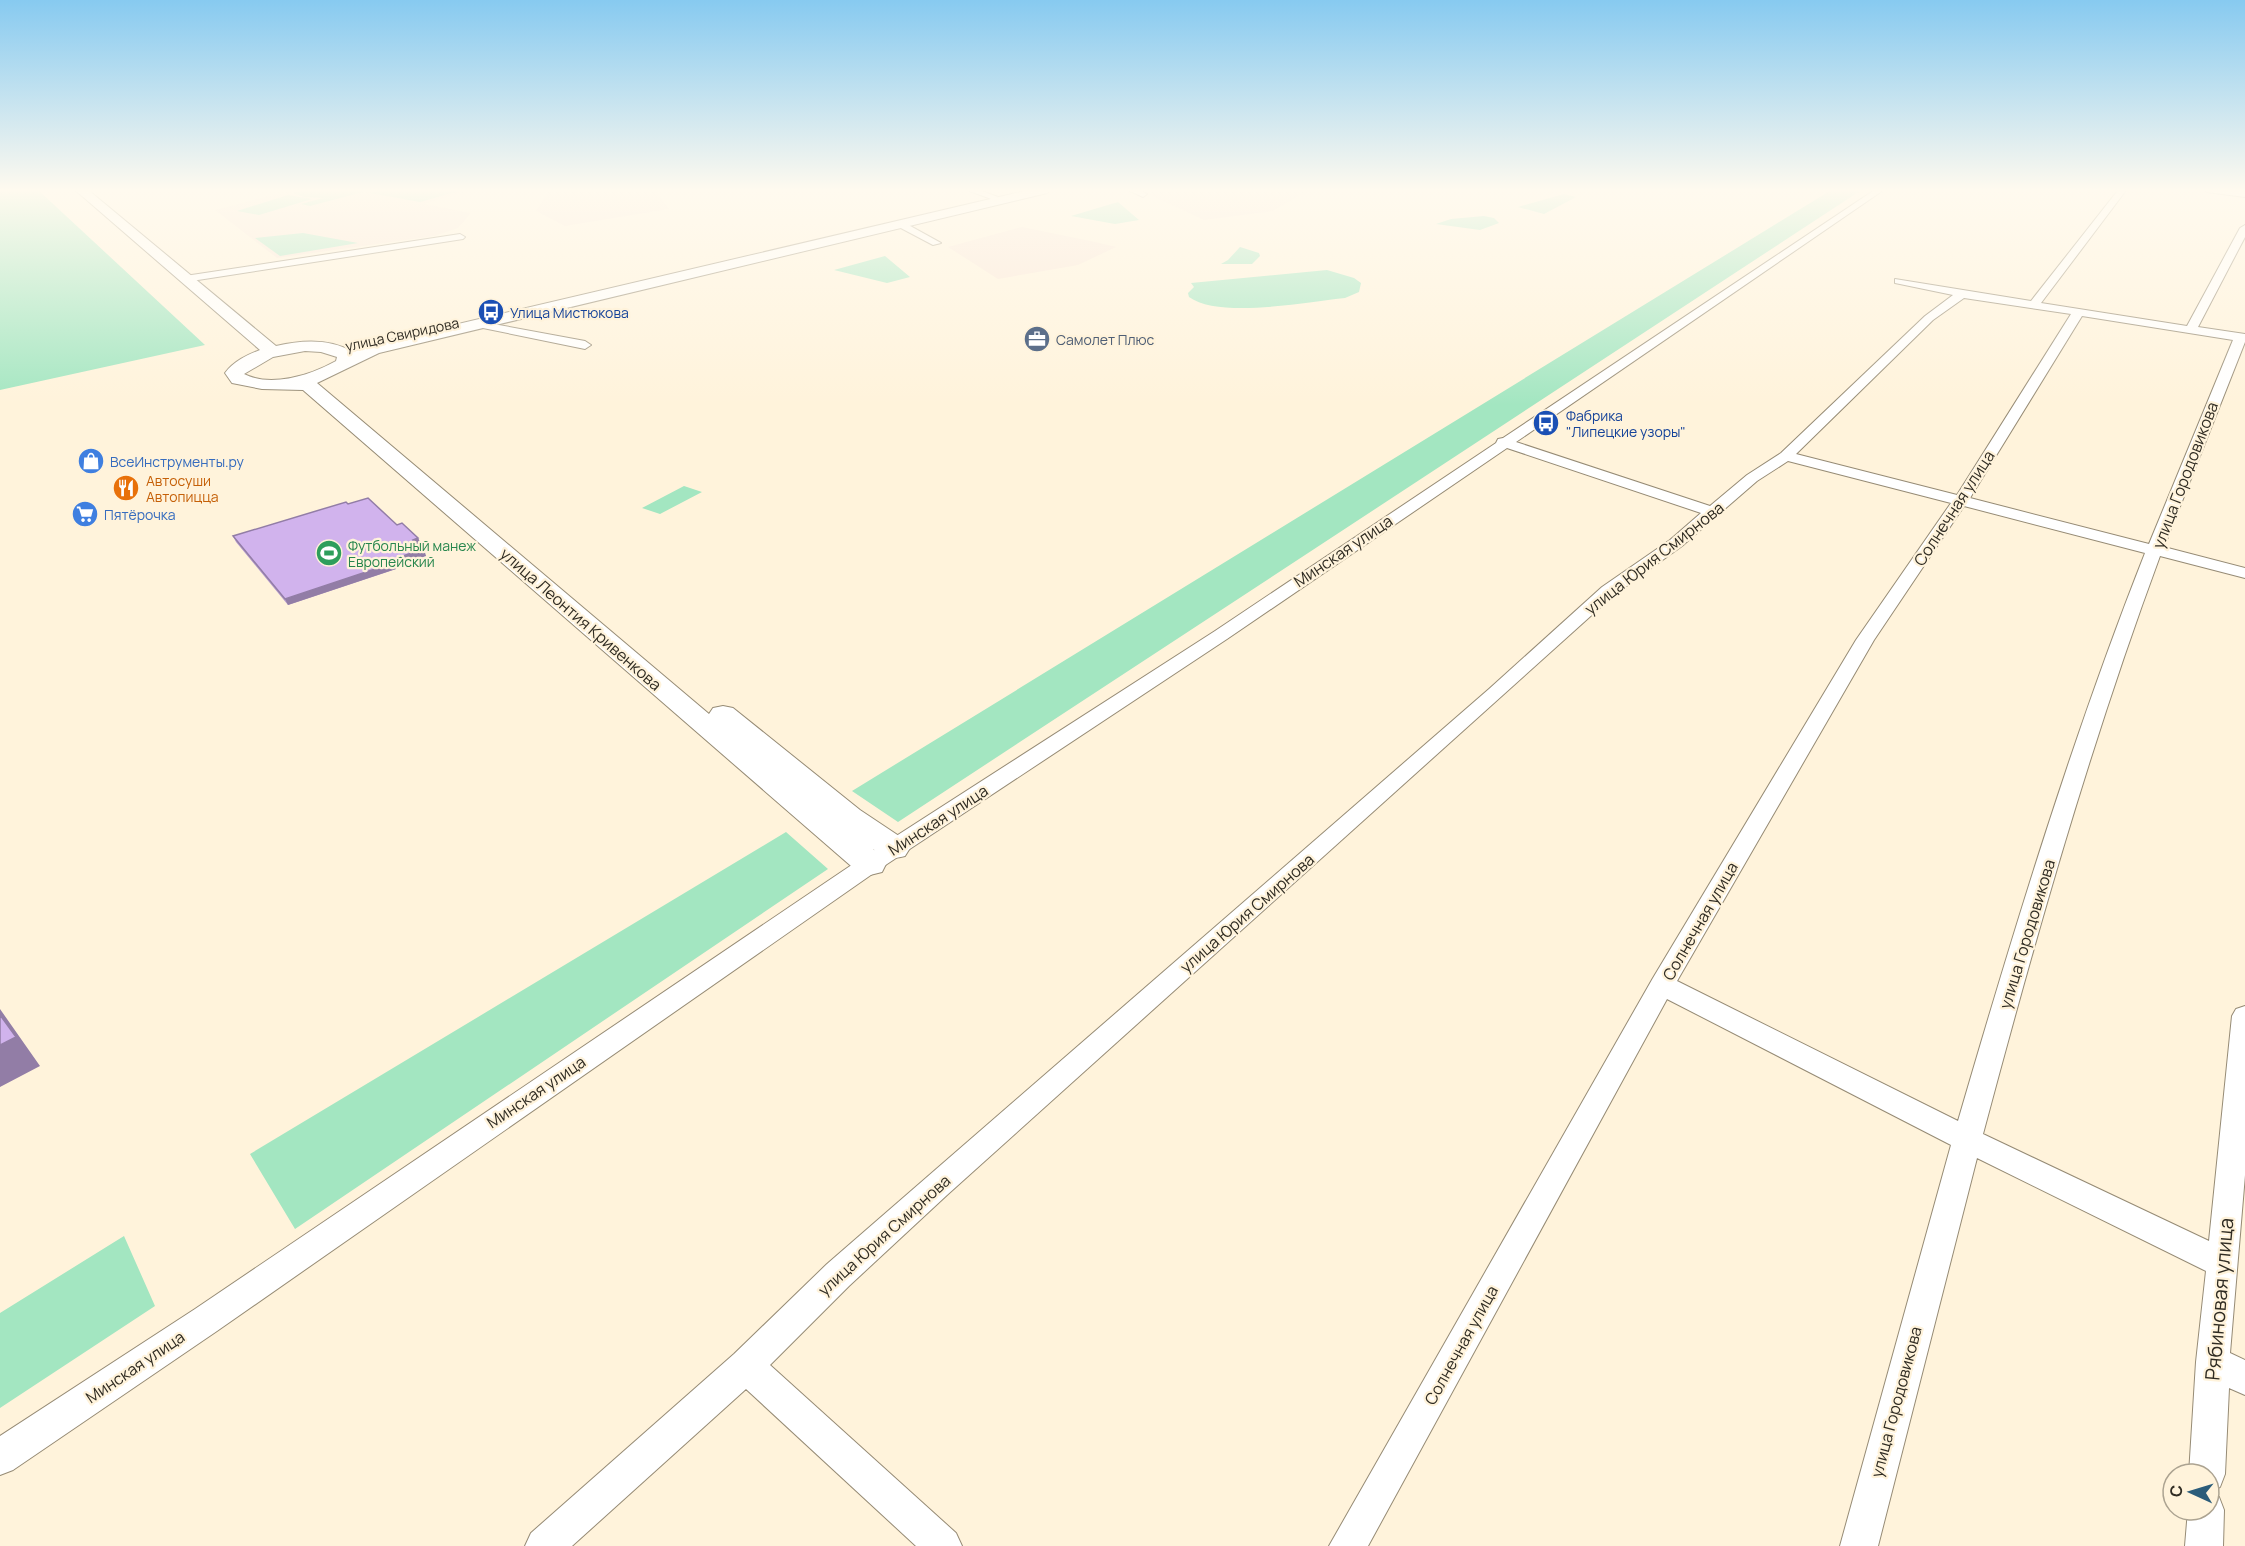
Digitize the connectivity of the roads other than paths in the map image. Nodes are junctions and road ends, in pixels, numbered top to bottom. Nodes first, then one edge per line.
1 (164, 261) edge
2 (302, 261) edge
3 (719, 261) edge
4 (743, 261) edge
5 (1773, 261) edge
6 (2068, 261) edge
7 (2227, 261) edge
8 (185, 279) junction
9 (1899, 281) dead end
10 (1962, 294) junction
11 (2033, 306) junction
12 (2078, 313) junction
13 (477, 324) junction
14 (2192, 328) junction
15 (2242, 337) edge
16 (585, 345) dead end
17 (273, 352) junction
18 (339, 360) junction
19 (289, 382) junction
20 (1503, 442) junction
21 (1786, 456) junction
22 (1961, 500) junction
23 (1713, 512) junction
24 (2155, 551) junction
25 (2245, 573) edge
26 (882, 856) junction
27 (1662, 985) junction
28 (2245, 1016) edge
29 (1966, 1139) junction
30 (2222, 1263) junction
31 (2213, 1362) junction
32 (746, 1366) junction
33 (2245, 1378) edge
34 (0, 1457) edge
35 (2209, 1462) edge
36 (2205, 1522) edge
37 (544, 1546) edge
38 (943, 1546) edge
39 (1348, 1546) edge
40 (1858, 1546) edge
41 (2204, 1546) edge

1 - 8 street
2 - 8 street
3 - 18 street, улица Свиридова
4 - 13 street, улица Свиридова
5 - 20 street, Минская улица
6 - 11 street
7 - 14 street
8 - 17 street
9 - 10 street
10 - 11 street
10 - 21 street, улица Юрия Смирнова
11 - 12 street
12 - 14 street
12 - 22 street, Солнечная улица
13 - 16 street
13 - 18 street, улица Свиридова
14 - 15 street
15 - 24 street, улица Городовикова
17 - 18 street
17 - 19 street
18 - 19 street
18 - 26 street, улица Леонтия Кривенкова
19 - 26 street, улица Леонтия Кривенкова
20 - 23 street
20 - 26 street, Минская улица
21 - 22 street
21 - 23 street, улица Юрия Смирнова
22 - 24 street
22 - 27 street, Солнечная улица
23 - 32 street, улица Юрия Смирнова
24 - 25 street
24 - 29 street, улица Городовикова
26 - 34 street, Минская улица
27 - 29 street
27 - 39 street, Солнечная улица
28 - 30 street, Рябиновая улица
29 - 30 street
29 - 40 street, улица Городовикова
30 - 31 street, Рябиновая улица
31 - 33 street
31 - 35 street, Рябиновая улица
32 - 37 street, улица Юрия Смирнова
32 - 38 street
36 - 41 street

